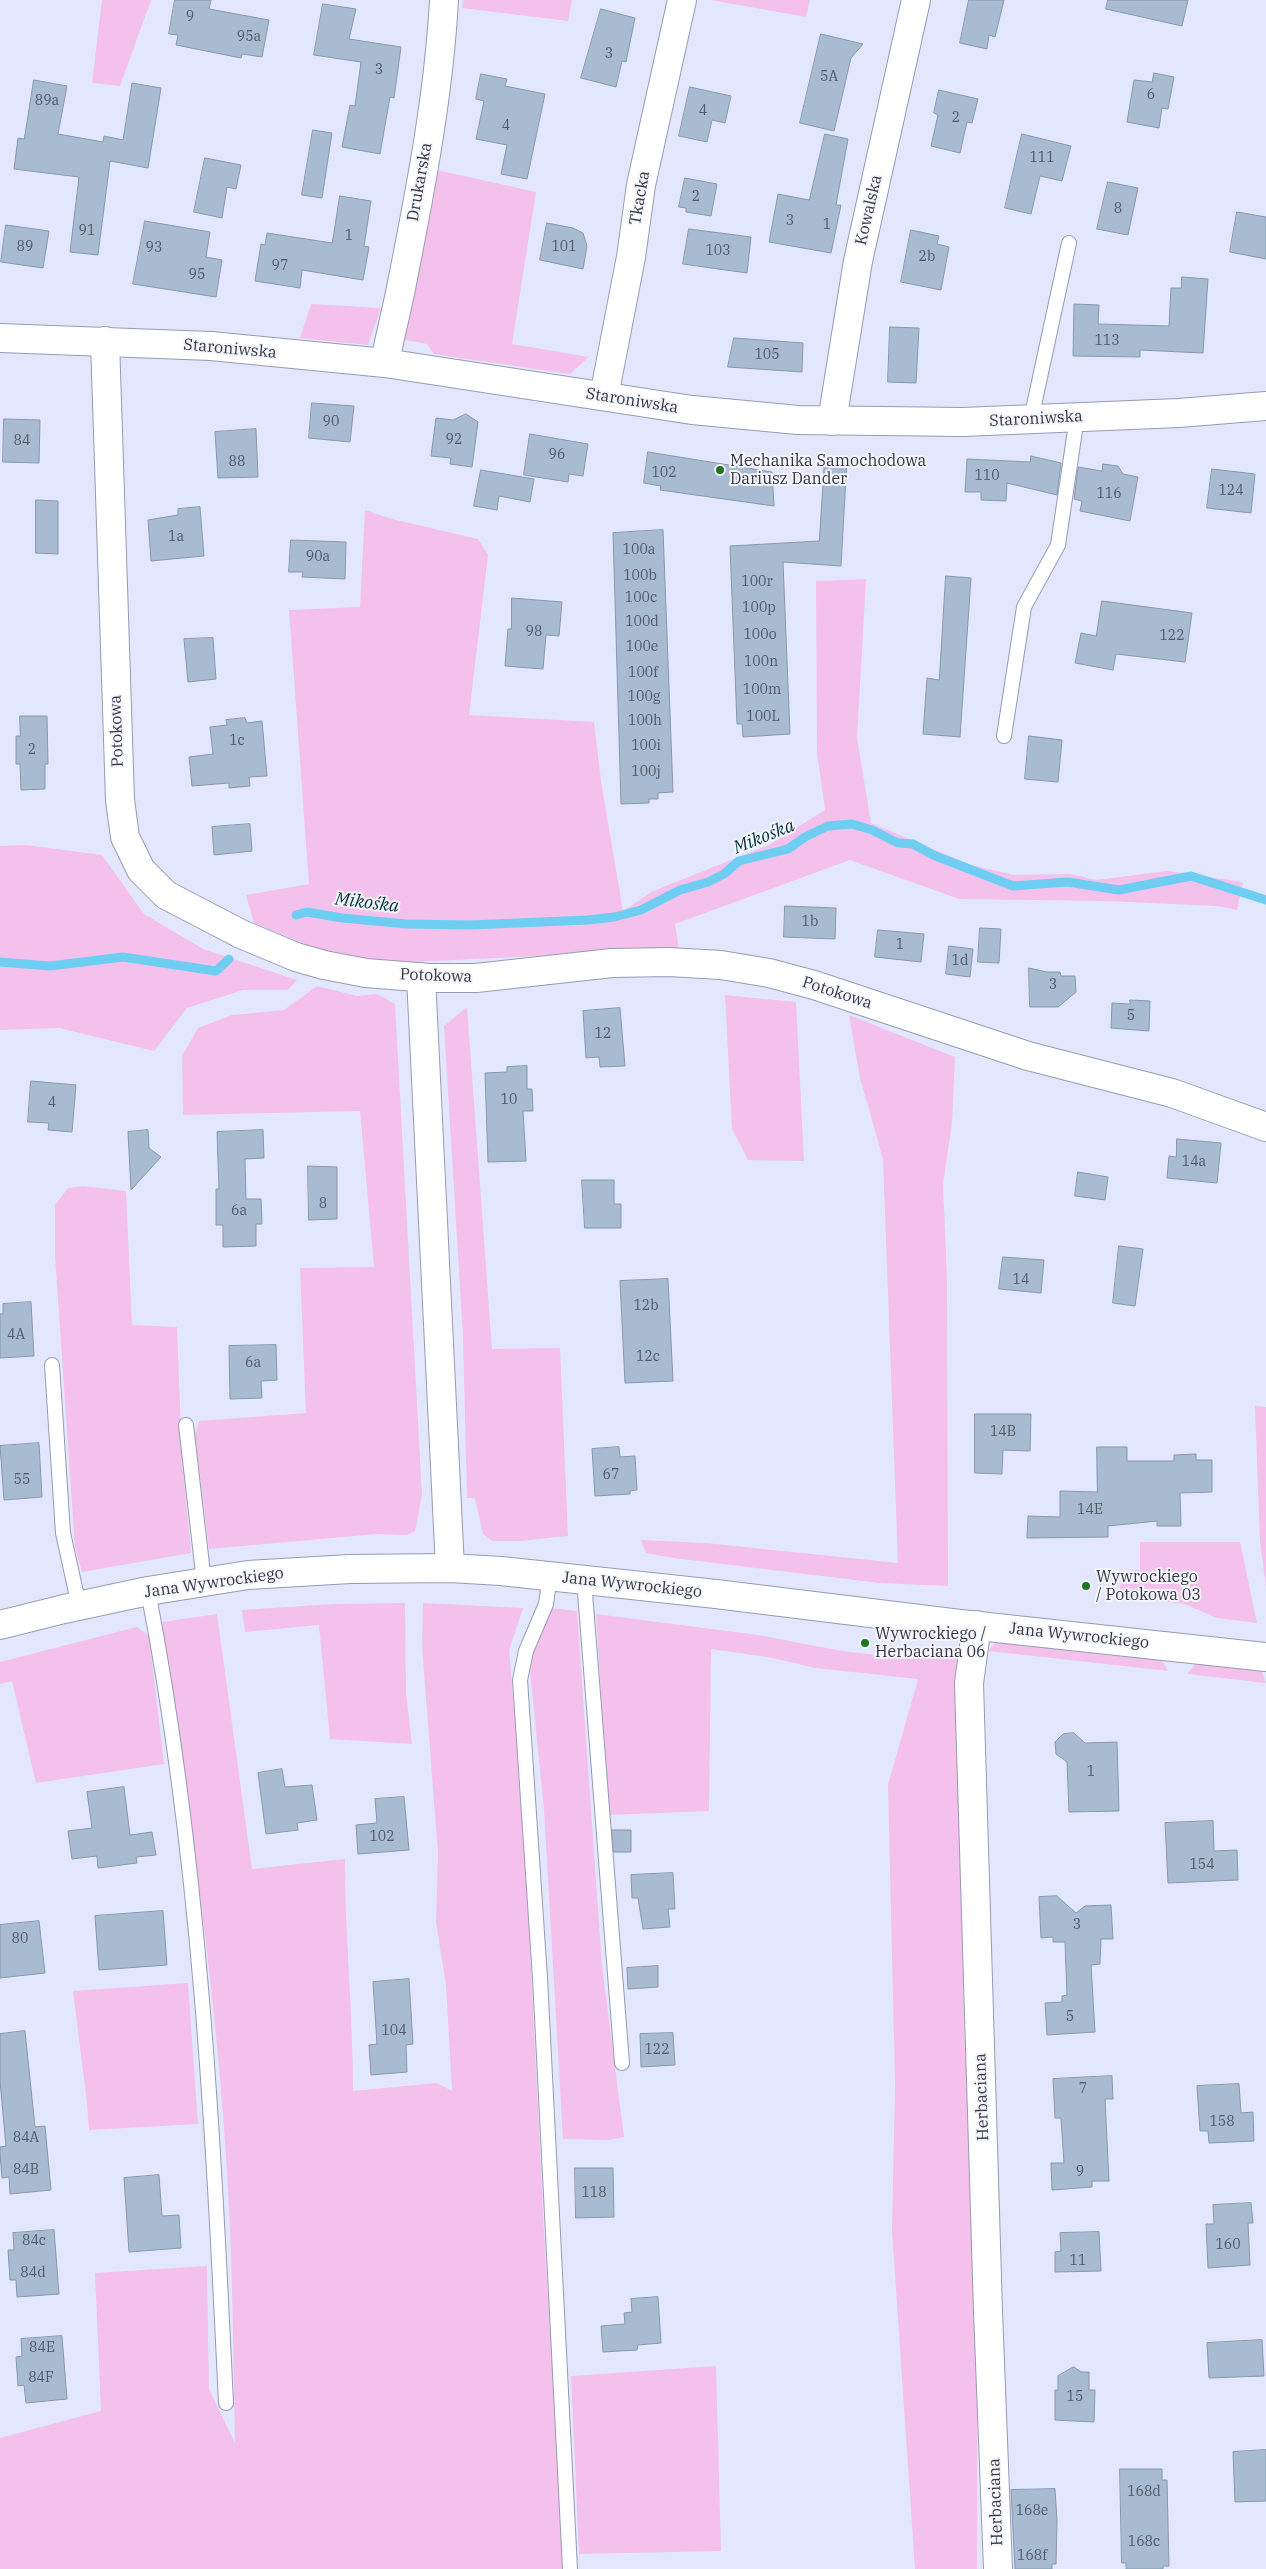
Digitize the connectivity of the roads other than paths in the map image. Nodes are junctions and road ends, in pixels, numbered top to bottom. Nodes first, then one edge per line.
1 (444, 0) edge
2 (682, 0) edge
3 (916, 0) edge
4 (1069, 243) dead end
5 (0, 338) edge
6 (105, 341) junction
7 (385, 363) junction
8 (604, 396) junction
9 (1266, 406) edge
10 (1077, 417) junction
11 (1031, 419) junction
12 (832, 421) junction
13 (1004, 736) dead end
14 (421, 977) junction
15 (1266, 1127) edge
16 (52, 1365) dead end
17 (186, 1426) dead end
18 (450, 1568) junction
19 (550, 1576) junction
20 (584, 1580) junction
21 (204, 1582) junction
22 (148, 1591) junction
23 (79, 1606) junction
24 (0, 1625) edge
25 (977, 1625) junction
26 (1266, 1657) edge
27 (622, 2063) dead end
28 (226, 2403) dead end
29 (570, 2569) edge
30 (998, 2569) edge

1 - 7 street, Drukarska
2 - 8 street, Tkacka
3 - 12 street, Kowalska
4 - 11 lane
5 - 6 street, Staroniwska
6 - 7 street, Staroniwska
6 - 14 street, Potokowa
7 - 8 street, Staroniwska
8 - 12 street, Staroniwska
9 - 10 street, Staroniwska
10 - 11 street, Staroniwska
10 - 13 lane
11 - 12 street, Staroniwska
14 - 15 street, Potokowa
14 - 18 street
16 - 23 lane
17 - 21 lane
18 - 19 street, Jana Wywrockiego
18 - 21 street, Jana Wywrockiego
19 - 20 street, Jana Wywrockiego
19 - 29 lane
20 - 25 street, Jana Wywrockiego
20 - 27 lane
21 - 22 street, Jana Wywrockiego
22 - 23 street, Jana Wywrockiego
22 - 28 lane
23 - 24 street, Jana Wywrockiego
25 - 26 street, Jana Wywrockiego
25 - 30 street, Herbaciana

